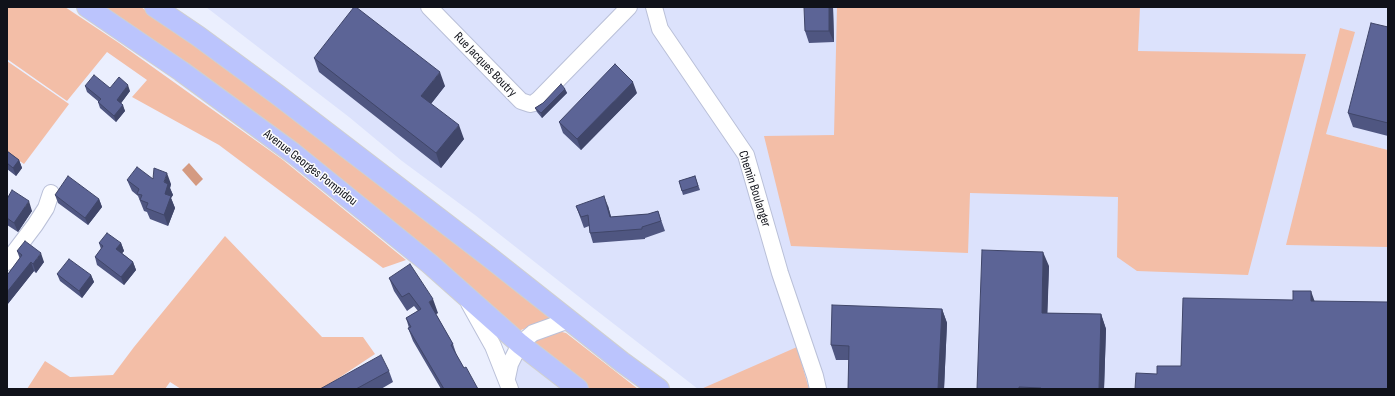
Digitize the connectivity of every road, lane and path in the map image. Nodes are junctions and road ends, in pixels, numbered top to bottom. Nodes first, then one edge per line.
1 (87, 7) edge
2 (155, 7) edge
3 (429, 7) edge
4 (629, 7) edge
5 (654, 7) edge
6 (51, 193) dead end
7 (7, 262) edge
8 (466, 298) junction
9 (569, 320) junction
10 (520, 344) junction
11 (508, 384) edge
12 (578, 389) edge
13 (659, 389) edge
14 (818, 389) edge

1 - 8 main road, Avenue Georges Pompidou
2 - 9 main road
3 - 4 street, Rue Jacques Boutry
5 - 14 street, Chemin Boulanger
6 - 7 street
8 - 10 main road, Avenue Georges Pompidou
8 - 11 street
9 - 10 street
9 - 13 main road
10 - 11 street
10 - 12 main road, Avenue Georges Pompidou

